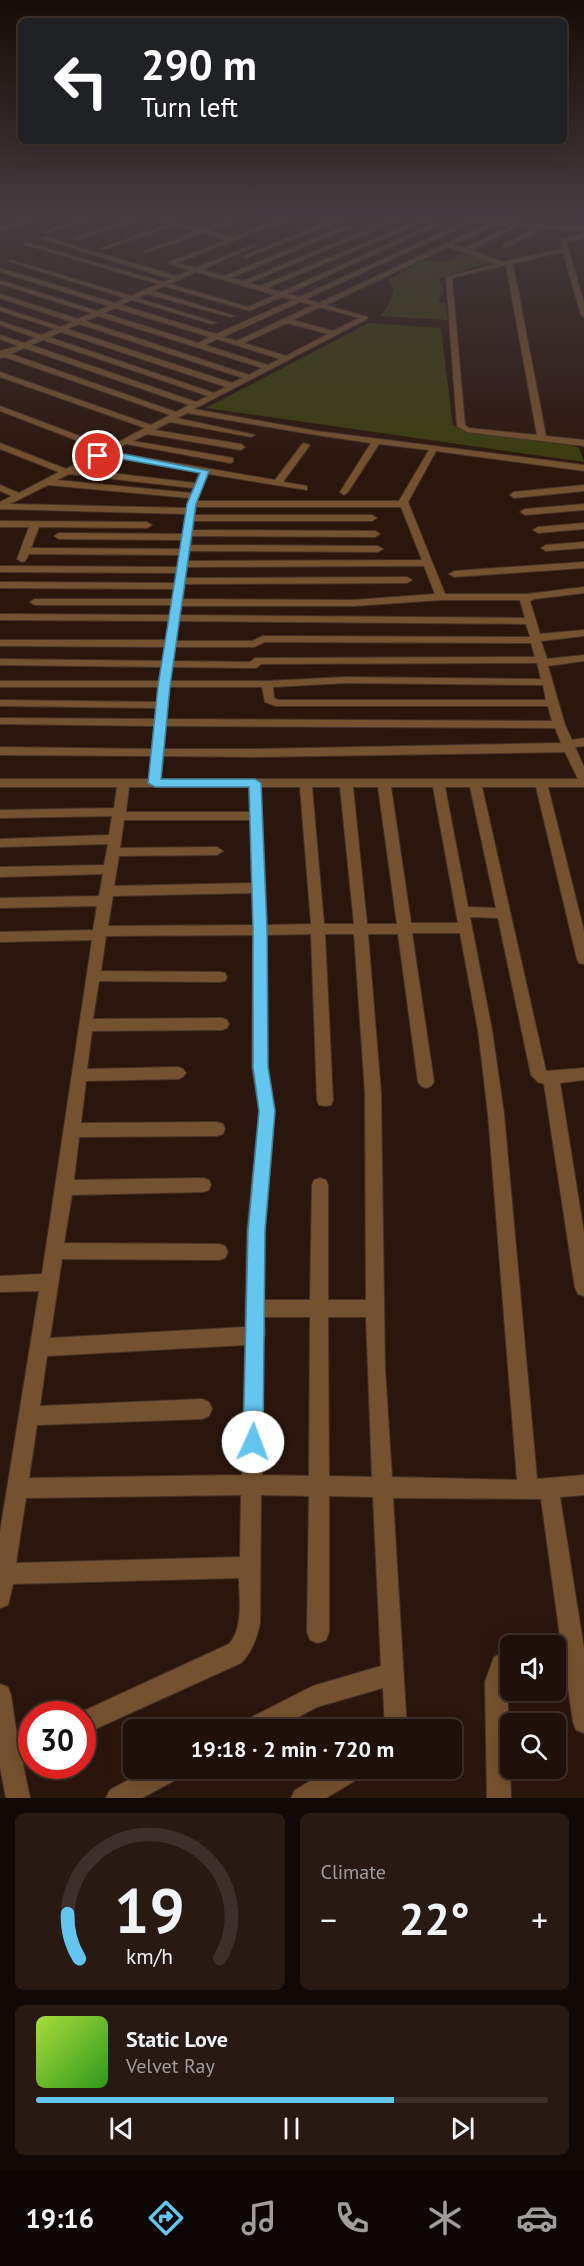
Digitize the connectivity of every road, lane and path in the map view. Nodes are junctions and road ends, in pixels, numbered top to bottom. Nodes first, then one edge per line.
1 (19, 302) edge
2 (63, 302) edge
3 (102, 302) edge
4 (123, 302) edge
5 (144, 302) edge
6 (183, 302) edge
7 (224, 302) edge
8 (263, 302) edge
9 (295, 302) edge
10 (311, 302) edge
11 (329, 302) edge
12 (450, 302) edge
13 (513, 302) edge
14 (582, 302) edge
15 (322, 305) junction
16 (114, 306) junction
17 (0, 309) edge
18 (98, 313) junction
19 (584, 315) edge
20 (232, 316) dead end
21 (79, 321) junction
22 (288, 321) junction
23 (0, 323) edge
24 (213, 323) dead end
25 (62, 329) junction
26 (331, 333) junction
27 (0, 337) edge
28 (218, 337) junction
29 (43, 338) junction
30 (238, 344) junction
31 (199, 345) junction
32 (24, 346) junction
33 (2, 354) edge
34 (285, 358) junction
35 (267, 367) junction
36 (0, 374) edge
37 (249, 377) junction
38 (232, 386) junction
39 (214, 395) junction
40 (196, 405) junction
41 (0, 408) edge
42 (181, 413) junction
43 (168, 419) junction
44 (261, 423) junction
45 (149, 429) junction
46 (251, 435) junction
47 (542, 438) junction
48 (376, 441) junction
49 (126, 442) junction
50 (584, 443) edge
51 (306, 445) dead end
52 (0, 446) edge
53 (241, 447) junction
54 (434, 448) junction
55 (107, 451) junction
56 (230, 460) junction
57 (584, 468) edge
58 (205, 471) junction
59 (67, 472) junction
60 (218, 474) junction
61 (46, 482) junction
62 (277, 484) junction
63 (0, 488) edge
64 (304, 488) dead end
65 (584, 488) edge
66 (344, 492) dead end
67 (514, 495) dead end
68 (20, 496) junction
69 (193, 503) junction
70 (402, 503) junction
71 (0, 506) edge
72 (584, 507) edge
73 (525, 512) dead end
74 (372, 518) dead end
75 (0, 524) edge
76 (35, 524) junction
77 (147, 525) dead end
78 (584, 526) edge
79 (538, 530) dead end
80 (375, 534) dead end
81 (58, 536) dead end
82 (186, 543) junction
83 (584, 545) edge
84 (546, 548) dead end
85 (378, 549) dead end
86 (25, 551) junction
87 (429, 563) junction
88 (584, 565) edge
89 (0, 569) edge
90 (19, 569) junction
91 (454, 574) dead end
92 (181, 575) junction
93 (407, 580) dead end
94 (0, 585) edge
95 (584, 590) edge
96 (441, 597) junction
97 (528, 597) junction
98 (35, 602) dead end
99 (177, 603) junction
100 (0, 617) edge
101 (174, 618) junction
102 (530, 621) junction
103 (584, 633) edge
104 (535, 639) junction
105 (0, 644) edge
106 (170, 645) junction
107 (584, 658) edge
108 (346, 661) junction
109 (541, 661) junction
110 (0, 662) edge
111 (167, 664) junction
112 (346, 680) junction
113 (547, 682) junction
114 (0, 684) edge
115 (267, 684) junction
116 (164, 686) junction
117 (347, 702) junction
118 (0, 703) edge
119 (553, 703) junction
120 (162, 705) junction
121 (0, 721) edge
122 (161, 721) junction
123 (347, 723) junction
124 (559, 725) junction
125 (584, 741) edge
126 (568, 746) junction
127 (0, 751) edge
128 (158, 754) junction
129 (583, 777) edge
130 (0, 783) edge
131 (124, 783) junction
132 (155, 783) junction
133 (255, 783) junction
134 (306, 783) junction
135 (346, 783) junction
136 (384, 783) junction
137 (438, 783) junction
138 (475, 783) junction
139 (541, 783) junction
140 (0, 814) edge
141 (119, 814) junction
142 (256, 816) junction
143 (0, 843) edge
144 (114, 845) junction
145 (217, 851) dead end
146 (110, 870) junction
147 (0, 872) edge
148 (259, 888) junction
149 (106, 896) junction
150 (0, 903) edge
151 (503, 913) junction
152 (464, 920) junction
153 (260, 929) junction
154 (318, 929) junction
155 (361, 929) junction
156 (405, 929) junction
157 (100, 933) junction
158 (0, 936) edge
159 (584, 959) edge
160 (93, 976) junction
161 (220, 977) dead end
162 (222, 1024) dead end
163 (85, 1025) junction
164 (178, 1073) dead end
165 (584, 1074) edge
166 (78, 1075) junction
167 (551, 1077) junction
168 (426, 1082) dead end
169 (325, 1100) dead end
170 (71, 1130) junction
171 (217, 1130) dead end
172 (203, 1185) dead end
173 (320, 1185) dead end
174 (64, 1188) junction
175 (54, 1251) junction
176 (219, 1252) dead end
177 (50, 1282) junction
178 (0, 1284) edge
179 (584, 1288) edge
180 (255, 1308) junction
181 (320, 1309) junction
182 (375, 1309) junction
183 (256, 1335) junction
184 (39, 1348) junction
185 (202, 1409) dead end
186 (28, 1416) junction
187 (252, 1485) junction
188 (584, 1485) edge
189 (319, 1486) junction
190 (383, 1487) junction
191 (17, 1488) junction
192 (538, 1489) junction
193 (250, 1567) junction
194 (4, 1574) junction
195 (0, 1597) edge
196 (318, 1632) dead end
197 (561, 1635) edge
198 (566, 1665) edge
199 (500, 1671) edge
200 (393, 1674) junction
201 (0, 1695) edge
202 (96, 1718) edge
203 (271, 1719) edge
204 (395, 1719) edge
205 (584, 1722) edge
206 (18, 1754) edge
207 (10, 1758) junction
208 (154, 1779) edge
209 (336, 1779) edge
210 (18, 1798) edge
211 (118, 1798) edge
212 (303, 1798) edge
213 (499, 1798) edge

1 - 21 street
2 - 18 street
3 - 16 street
4 - 16 street
5 - 24 street
6 - 20 street
7 - 8 street
9 - 28 street
10 - 15 street
11 - 15 street
12 - 47 street
13 - 47 street
14 - 19 street
15 - 22 street
15 - 26 street
16 - 18 street
16 - 28 street
17 - 25 street
18 - 21 street
18 - 31 street
21 - 25 street
21 - 37 street
22 - 26 street
22 - 30 street
23 - 29 street
25 - 29 street
25 - 38 street
26 - 34 street
27 - 32 street
28 - 30 street
28 - 31 street
29 - 32 street
29 - 39 street
30 - 34 street
31 - 35 street
32 - 33 street
32 - 40 street
33 - 42 street
34 - 35 street
35 - 37 street
36 - 45 street
37 - 38 street
38 - 39 street
39 - 40 street
40 - 42 street
41 - 55 street
42 - 43 street
42 - 44 street
43 - 45 street
43 - 46 street
44 - 46 street
44 - 48 street
45 - 49 street
45 - 53 street
46 - 53 street
47 - 50 street
48 - 54 street
48 - 66 street
49 - 55 street
49 - 56 street
51 - 62 street
52 - 59 street
53 - 56 street
54 - 57 street
54 - 70 street
55 - 58 street
55 - 59 street
56 - 60 street
58 - 60 street
58 - 69 street
59 - 61 street
59 - 69 street
60 - 62 street
61 - 68 street
61 - 69 street
62 - 64 street
63 - 68 street
65 - 67 street
68 - 71 street
69 - 70 street
69 - 71 street
69 - 74 street
69 - 82 street
70 - 87 street
72 - 73 street
75 - 76 street
76 - 77 street
76 - 86 street
78 - 79 street
80 - 82 street
81 - 82 street
82 - 85 street
82 - 86 street
82 - 92 street
83 - 84 street
86 - 90 street
87 - 92 street
87 - 96 street
88 - 91 street
89 - 90 street
90 - 92 street
92 - 93 street
92 - 94 street
92 - 99 street
95 - 97 street
96 - 97 street
96 - 99 street
97 - 102 street
98 - 99 street
99 - 101 street
100 - 101 street
101 - 102 street
101 - 106 street
102 - 104 street
103 - 104 street
104 - 106 street
104 - 109 street
105 - 106 street
106 - 111 street
107 - 109 street
108 - 109 street
108 - 111 street
108 - 112 street
109 - 113 street
110 - 111 street
111 - 116 street
112 - 113 street
112 - 115 street
112 - 117 street
113 - 119 street
114 - 116 street
115 - 116 street
115 - 117 street
116 - 120 street
117 - 119 street
117 - 123 street
118 - 120 street
119 - 124 street
120 - 122 street
121 - 122 street
122 - 123 street
122 - 128 street
123 - 124 street
124 - 126 street
125 - 126 street
126 - 128 street
126 - 129 street
127 - 128 street
128 - 132 street
129 - 139 street
130 - 131 street
131 - 132 street
131 - 141 street
132 - 133 street
133 - 134 street
133 - 142 street
134 - 135 street
134 - 154 street
135 - 136 street
135 - 155 street
136 - 137 street
136 - 156 street
137 - 138 street
137 - 152 street
138 - 139 street
138 - 151 street
139 - 159 street
140 - 141 street
141 - 142 street
141 - 144 street
142 - 148 street
143 - 144 street
144 - 145 street
144 - 146 street
146 - 147 street
146 - 149 street
148 - 149 street
148 - 153 street
149 - 150 street
149 - 157 street
151 - 152 street
151 - 167 street
152 - 156 street
152 - 192 street
153 - 154 street
153 - 157 street
153 - 180 street
154 - 155 street
154 - 169 street
155 - 156 street
155 - 182 street
156 - 168 street
157 - 158 street
157 - 160 street
160 - 161 street
160 - 163 street
162 - 163 street
163 - 166 street
164 - 166 street
165 - 167 street
166 - 170 street
167 - 179 street
170 - 171 street
170 - 174 street
172 - 174 street
173 - 181 street
174 - 175 street
175 - 176 street
175 - 177 street
177 - 178 street
177 - 184 street
180 - 181 street
180 - 183 street
181 - 182 street
181 - 189 street
182 - 190 street
183 - 184 street
183 - 187 street
184 - 186 street
185 - 186 street
186 - 191 street
187 - 189 street
187 - 191 street
187 - 193 street
188 - 192 street
189 - 190 street
189 - 196 street
190 - 192 street
190 - 200 street
191 - 194 street
192 - 197 street
193 - 194 street
193 - 202 street
194 - 195 street
198 - 205 street
199 - 213 street
200 - 203 street
200 - 204 street
201 - 207 street
206 - 207 street
207 - 210 street
208 - 211 street
209 - 212 street

